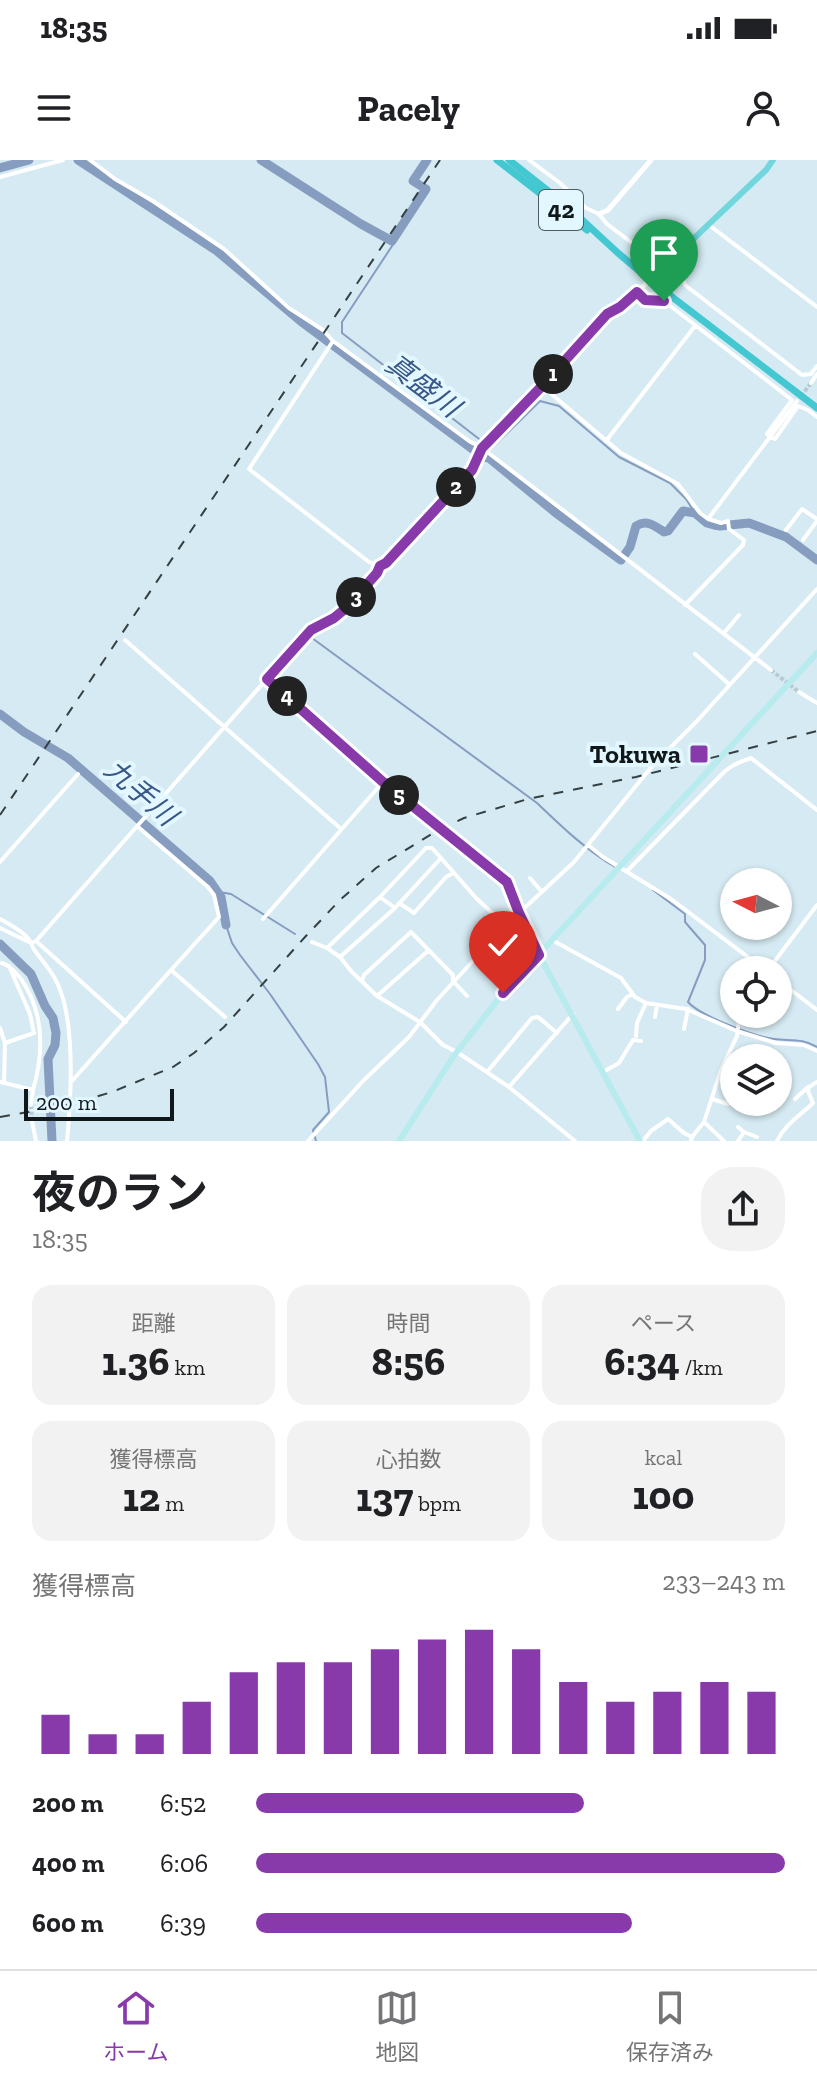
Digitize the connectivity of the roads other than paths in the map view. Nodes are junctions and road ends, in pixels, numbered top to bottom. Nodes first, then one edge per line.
1 (63, 160) edge
2 (90, 160) edge
3 (497, 160) edge
4 (651, 160) edge
5 (773, 160) edge
6 (533, 161) edge
7 (508, 162) edge
8 (0, 177) edge
9 (599, 214) junction
10 (709, 225) junction
11 (671, 260) junction
12 (650, 280) junction
13 (637, 292) junction
14 (817, 307) edge
15 (695, 325) junction
16 (333, 341) junction
17 (817, 366) edge
18 (817, 374) edge
19 (811, 383) dead end
20 (542, 386) junction
21 (797, 401) tunnel mouth
22 (817, 408) edge
23 (817, 417) edge
24 (771, 437) junction
25 (606, 441) junction
26 (484, 446) junction
27 (708, 519) junction
28 (817, 520) edge
29 (786, 530) dead end
30 (803, 540) dead end
31 (380, 566) junction
32 (817, 589) edge
33 (685, 605) junction
34 (739, 615) dead end
35 (724, 633) junction
36 (125, 640) dead end
37 (817, 653) edge
38 (695, 654) dead end
39 (756, 657) junction
40 (771, 670) tunnel mouth
41 (267, 679) junction
42 (730, 685) junction
43 (799, 692) tunnel mouth
44 (817, 703) edge
45 (224, 728) junction
46 (78, 774) dead end
47 (383, 782) junction
48 (817, 810) edge
49 (137, 826) junction
50 (341, 829) junction
51 (588, 845) junction
52 (441, 858) junction
53 (0, 862) edge
54 (620, 866) junction
55 (628, 870) junction
56 (453, 873) junction
57 (530, 878) dead end
58 (542, 892) junction
59 (380, 897) junction
60 (397, 905) junction
61 (817, 905) edge
62 (519, 913) junction
63 (0, 919) edge
64 (263, 919) dead end
65 (505, 926) junction
66 (1, 930) edge
67 (552, 940) junction
68 (34, 942) junction
69 (312, 942) dead end
70 (327, 948) junction
71 (429, 950) junction
72 (539, 955) junction
73 (746, 956) edge
74 (777, 956) edge
75 (340, 957) junction
76 (1, 963) edge
77 (9, 966) junction
78 (171, 970) junction
79 (362, 981) junction
80 (453, 981) junction
81 (792, 991) edge
82 (633, 994) junction
83 (467, 995) dead end
84 (377, 996) junction
85 (646, 1003) junction
86 (657, 1005) junction
87 (618, 1009) dead end
88 (688, 1009) junction
89 (817, 1010) edge
90 (573, 1014) junction
91 (225, 1017) dead end
92 (655, 1017) dead end
93 (126, 1022) junction
94 (420, 1022) junction
95 (0, 1028) edge
96 (738, 1028) edge
97 (684, 1029) dead end
98 (737, 1031) junction
99 (557, 1033) junction
100 (636, 1036) dead end
101 (641, 1041) dead end
102 (5, 1043) junction
103 (817, 1051) edge
104 (457, 1052) junction
105 (487, 1072) junction
106 (603, 1072) junction
107 (2, 1082) edge
108 (817, 1082) edge
109 (70, 1083) junction
110 (509, 1087) junction
111 (809, 1087) junction
112 (33, 1090) junction
113 (712, 1099) junction
114 (795, 1099) dead end
115 (720, 1102) edge
116 (31, 1105) tunnel mouth
117 (32, 1121) tunnel mouth
118 (704, 1122) junction
119 (738, 1127) dead end
120 (316, 1132) junction
121 (744, 1132) junction
122 (757, 1137) dead end
123 (318, 1139) edge
124 (691, 1139) edge
125 (36, 1140) edge
126 (27, 1141) edge
127 (67, 1141) edge
128 (308, 1141) edge
129 (399, 1141) edge
130 (575, 1141) edge
131 (641, 1141) edge
132 (724, 1141) edge
133 (738, 1141) edge
134 (777, 1141) edge

1 - 8 street
2 - 16 street
3 - 7 highway, 42
4 - 9 street
5 - 10 main road
6 - 9 street
7 - 12 highway, 42
9 - 11 street
10 - 11 main road
10 - 14 street
11 - 12 main road
11 - 17 street
12 - 13 street
12 - 22 highway, 42
13 - 15 street
13 - 20 street
15 - 24 street
15 - 25 street
16 - 26 street
16 - 31 street
18 - 19 street
20 - 25 street
20 - 26 street
21 - 24 street
23 - 24 street
24 - 27 street
25 - 27 street
26 - 31 street
26 - 33 street
27 - 33 street
28 - 29 street
28 - 30 street
31 - 41 street
32 - 39 street
33 - 35 street
34 - 35 street
35 - 39 street
36 - 45 street
37 - 54 main road
38 - 42 street
39 - 40 street
39 - 42 street
41 - 45 street
41 - 47 street
42 - 51 street
43 - 44 street
45 - 49 street
45 - 50 street
46 - 53 street
47 - 50 street
47 - 62 street
48 - 55 street
49 - 68 street
49 - 78 street
50 - 64 street
51 - 54 street
51 - 58 street
52 - 56 street
52 - 59 street
52 - 60 street
54 - 55 street
54 - 67 main road
55 - 73 street
56 - 60 street
56 - 65 street
57 - 58 street
58 - 62 street
59 - 60 street
59 - 70 street
60 - 75 street
61 - 74 street
62 - 65 street
62 - 72 street
63 - 68 street
65 - 80 street
66 - 68 street
67 - 72 main road
67 - 82 street
68 - 93 street
68 - 109 street
69 - 70 street
70 - 75 street
71 - 79 street
71 - 80 street
71 - 84 street
72 - 90 main road
72 - 104 main road
75 - 79 street
76 - 77 street
77 - 102 street
77 - 112 street
78 - 91 street
78 - 93 street
79 - 84 street
80 - 83 street
80 - 94 street
81 - 89 street
82 - 85 street
82 - 87 street
84 - 94 street
85 - 86 street
85 - 100 street
86 - 88 street
86 - 92 street
88 - 97 street
88 - 98 street
90 - 99 street
90 - 106 main road
93 - 109 street
94 - 104 street
94 - 120 street
95 - 102 street
96 - 98 street
98 - 103 street
98 - 113 street
99 - 105 street
99 - 110 street
101 - 106 street
102 - 107 street
104 - 105 street
104 - 129 main road
105 - 110 street
106 - 131 main road
107 - 112 street
108 - 111 street
109 - 127 street
110 - 130 street
111 - 114 street
111 - 134 street
112 - 116 street
113 - 115 street
113 - 118 street
117 - 125 street
118 - 124 street
118 - 132 street
119 - 121 street
120 - 123 street
120 - 128 street
121 - 122 street
121 - 133 street
124 - 131 street
125 - 126 street

